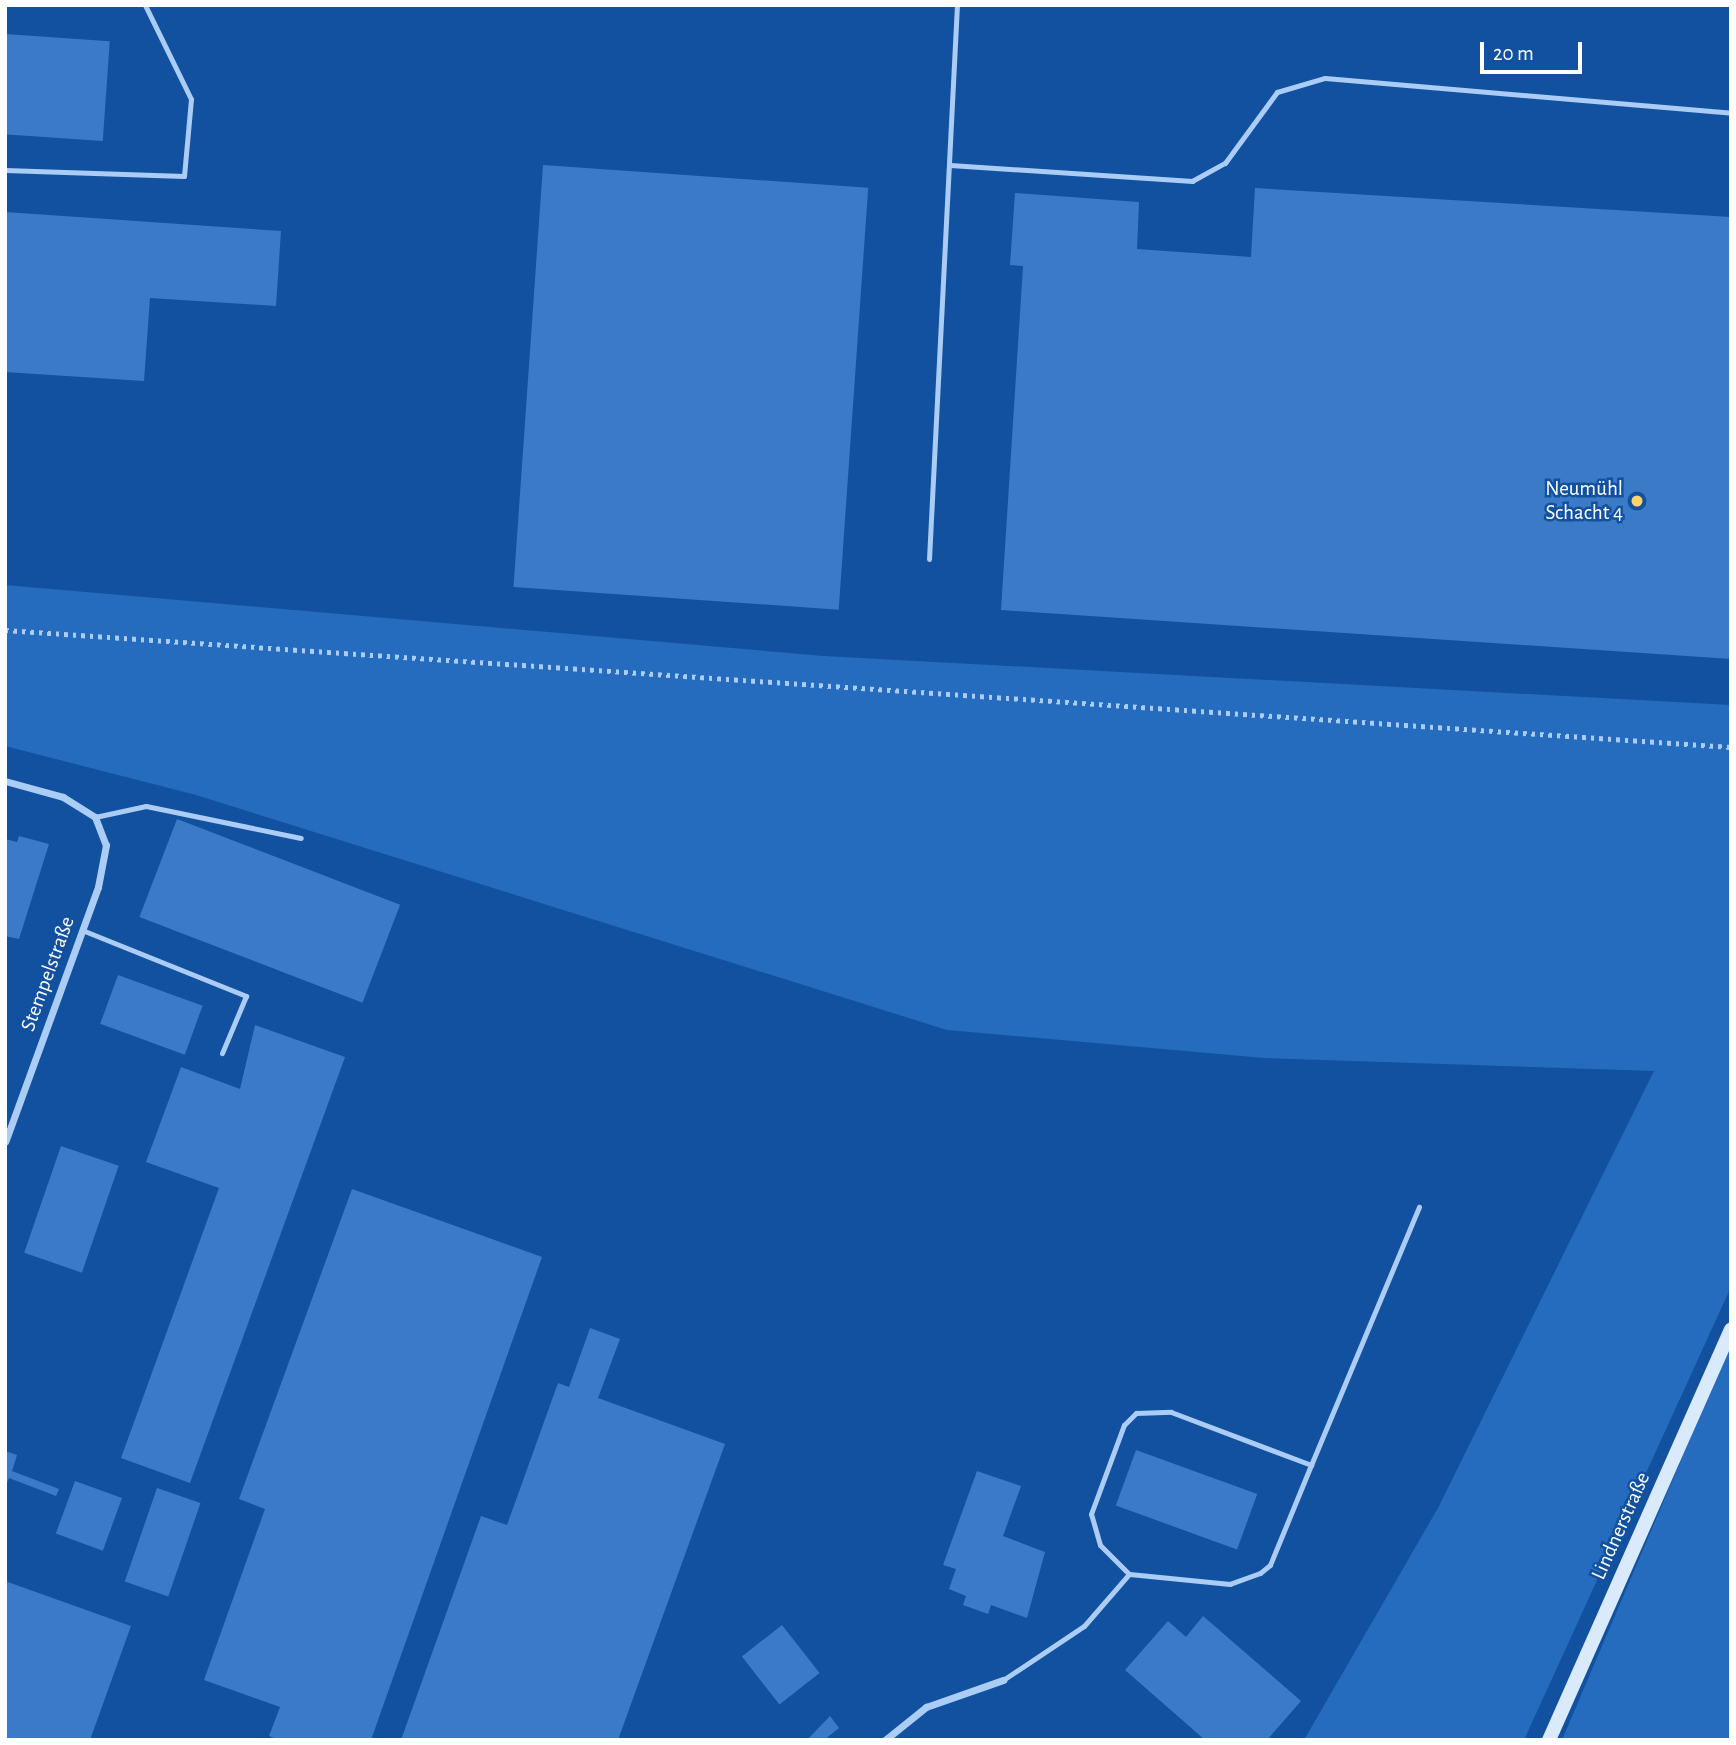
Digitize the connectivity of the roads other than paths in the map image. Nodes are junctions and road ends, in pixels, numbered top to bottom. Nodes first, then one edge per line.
1 (145, 5) edge
2 (957, 5) edge
3 (1731, 113) edge
4 (950, 165) junction
5 (5, 170) edge
6 (929, 559) dead end
7 (5, 781) edge
8 (95, 817) junction
9 (301, 838) dead end
10 (82, 930) junction
11 (222, 1053) dead end
12 (5, 1142) edge
13 (1419, 1207) dead end
14 (1731, 1330) edge
15 (1311, 1465) junction
16 (1129, 1574) junction
17 (1003, 1680) joint
18 (885, 1740) edge
19 (1549, 1740) edge

1 - 5 lane
2 - 4 lane
3 - 4 lane
4 - 6 lane
7 - 8 street
8 - 9 lane
8 - 10 street, Stempelstraße
10 - 11 lane
10 - 12 street, Stempelstraße
13 - 15 lane
14 - 19 street, Lindnerstraße
15 - 16 lane
15 - 16 lane
16 - 17 lane
17 - 18 street

